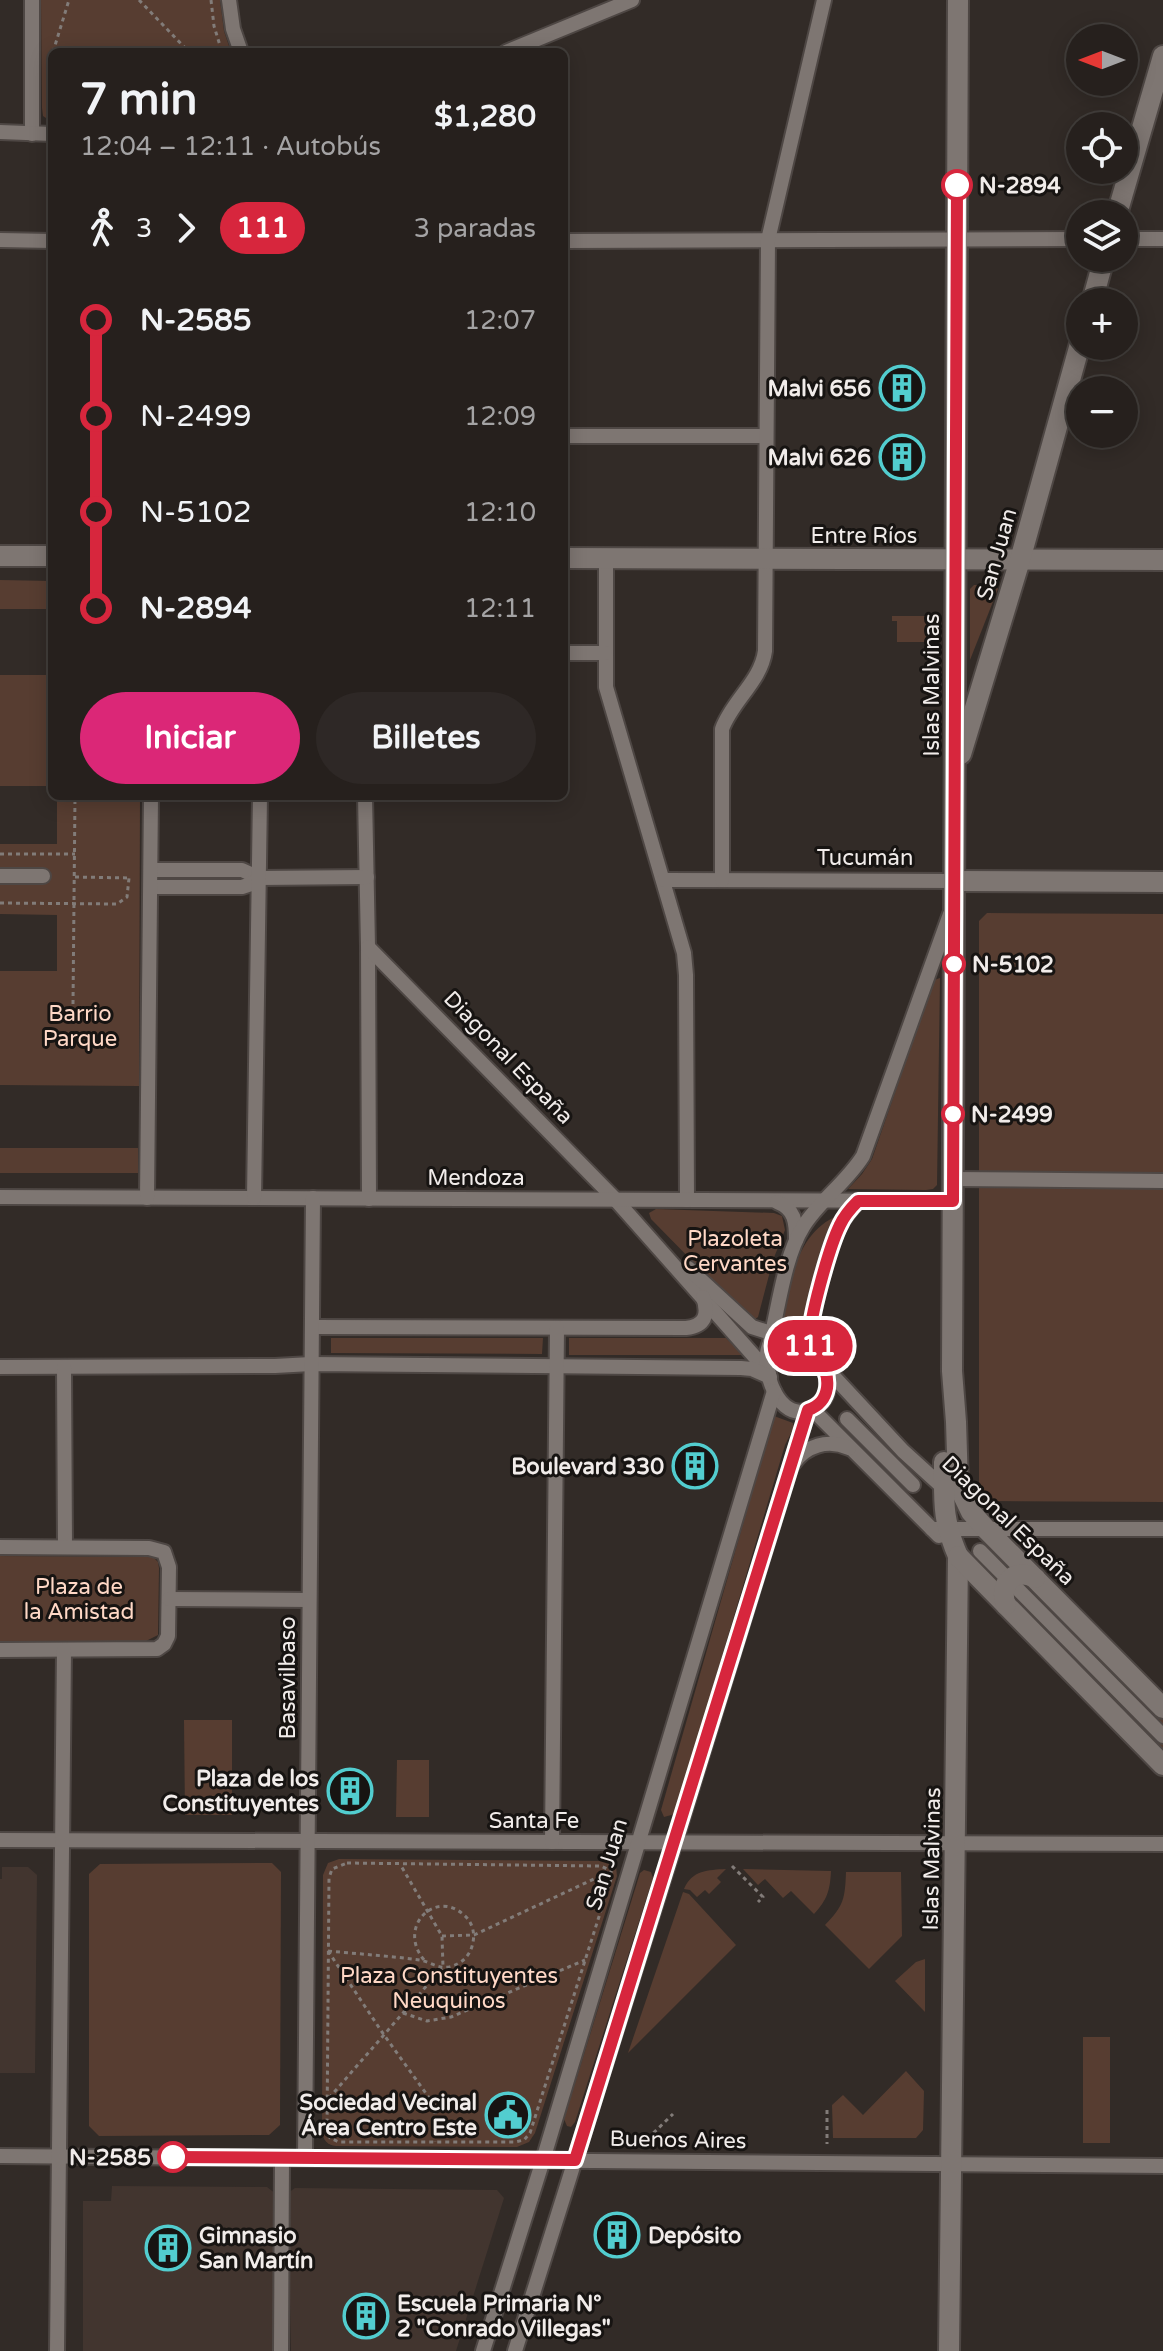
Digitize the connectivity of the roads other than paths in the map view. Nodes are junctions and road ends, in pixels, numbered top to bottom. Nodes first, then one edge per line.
1 (32, 0) edge
2 (229, 0) edge
3 (632, 0) edge
4 (824, 0) edge
5 (958, 0) edge
6 (240, 48) edge
7 (516, 48) edge
8 (1163, 56) edge
9 (0, 132) edge
10 (32, 134) junction
11 (48, 134) edge
12 (1121, 200) edge
13 (957, 238) junction
14 (1066, 239) edge
15 (1138, 239) edge
16 (1163, 239) edge
17 (0, 240) edge
18 (768, 240) junction
19 (48, 241) edge
20 (568, 241) edge
21 (1076, 360) edge
22 (568, 436) edge
23 (766, 436) junction
24 (0, 556) edge
25 (48, 556) edge
26 (568, 558) edge
27 (606, 559) junction
28 (765, 559) junction
29 (956, 560) junction
30 (1020, 560) junction
31 (1163, 560) edge
32 (568, 653) edge
33 (605, 653) junction
34 (954, 777) junction
35 (151, 800) edge
36 (260, 800) edge
37 (365, 800) edge
38 (0, 876) edge
39 (43, 876) dead end
40 (367, 877) junction
41 (151, 878) junction
42 (259, 878) junction
43 (664, 880) junction
44 (722, 880) junction
45 (954, 881) junction
46 (1163, 882) edge
47 (954, 902) junction
48 (368, 947) junction
49 (953, 1179) junction
50 (1163, 1181) edge
51 (0, 1197) edge
52 (147, 1198) junction
53 (254, 1198) junction
54 (313, 1198) junction
55 (369, 1199) junction
56 (615, 1199) junction
57 (687, 1200) junction
58 (773, 1200) junction
59 (827, 1201) junction
60 (858, 1201) junction
61 (953, 1201) junction
62 (796, 1240) junction
63 (703, 1297) junction
64 (312, 1327) junction
65 (557, 1328) junction
66 (773, 1339) junction
67 (810, 1350) junction
68 (311, 1364) junction
69 (557, 1366) junction
70 (824, 1366) junction
71 (0, 1367) edge
72 (64, 1367) junction
73 (952, 1371) junction
74 (771, 1380) junction
75 (810, 1410) junction
76 (847, 1419) dead end
77 (852, 1450) junction
78 (791, 1468) junction
79 (913, 1485) dead end
80 (944, 1488) junction
81 (971, 1512) junction
82 (940, 1529) junction
83 (986, 1529) junction
84 (1163, 1529) edge
85 (0, 1547) edge
86 (65, 1547) junction
87 (980, 1551) dead end
88 (958, 1556) junction
89 (1035, 1578) junction
90 (1008, 1580) junction
91 (169, 1599) junction
92 (309, 1600) junction
93 (1006, 1605) junction
94 (0, 1650) edge
95 (64, 1650) junction
96 (1163, 1708) edge
97 (1163, 1736) edge
98 (1163, 1765) edge
99 (0, 1840) edge
100 (62, 1840) junction
101 (307, 1842) junction
102 (552, 1842) junction
103 (638, 1842) junction
104 (675, 1842) junction
105 (955, 1843) junction
106 (1163, 1844) edge
107 (0, 2156) edge
108 (59, 2156) junction
109 (282, 2158) junction
110 (305, 2158) junction
111 (543, 2160) junction
112 (575, 2160) junction
113 (951, 2163) junction
114 (1163, 2166) edge
115 (57, 2351) edge
116 (281, 2351) edge
117 (483, 2351) edge
118 (515, 2351) edge
119 (949, 2351) edge

1 - 10 street
2 - 6 street
3 - 7 street
4 - 18 street
5 - 13 main road, Islas Malvinas
8 - 12 main road
9 - 10 street
10 - 11 street
13 - 14 street
13 - 18 street
13 - 29 main road, Islas Malvinas
15 - 16 street
17 - 19 street
18 - 20 street
18 - 23 street
21 - 30 main road, San Juan
22 - 23 street
23 - 28 street
24 - 25 main road
26 - 27 main road, Entre Ríos
27 - 28 main road, Entre Ríos
27 - 33 street
28 - 29 main road, Entre Ríos
28 - 44 street
29 - 30 main road, Entre Ríos
29 - 34 main road, Islas Malvinas
30 - 31 main road, Entre Ríos
30 - 34 main road, San Juan
32 - 33 street
33 - 43 street
34 - 45 main road, Islas Malvinas
35 - 41 street
36 - 42 street
37 - 40 street
38 - 39 street
40 - 42 street
40 - 48 street
41 - 42 street
41 - 52 street
42 - 53 street
43 - 44 street, Tucumán
43 - 57 street
44 - 45 street, Tucumán
45 - 46 main road, Tucumán
45 - 47 main road, Islas Malvinas
47 - 49 main road, Islas Malvinas
47 - 59 street
48 - 55 street
48 - 56 street, Diagonal España
49 - 50 street
49 - 61 main road, Islas Malvinas
51 - 52 street, Mendoza
52 - 53 street, Mendoza
53 - 54 street, Mendoza
54 - 55 street, Mendoza
54 - 64 street, Basavilbaso
55 - 56 street, Mendoza
56 - 57 street, Mendoza
56 - 63 street, Diagonal España
56 - 66 street, Diagonal España
57 - 58 street, Mendoza
58 - 59 street, Mendoza
58 - 62 street
59 - 60 street, Mendoza
59 - 62 street
60 - 61 street, Mendoza
60 - 67 street
61 - 73 main road, Islas Malvinas
62 - 66 street
63 - 65 street
63 - 74 street, Diagonal España
64 - 65 street
64 - 68 street, Basavilbaso
65 - 69 street
66 - 67 street, Diagonal España
66 - 74 street
67 - 70 street, Diagonal España
68 - 69 street
68 - 72 street
68 - 92 street, Basavilbaso
69 - 74 street
69 - 102 street
70 - 75 street
70 - 80 street, Diagonal España
71 - 72 street
72 - 86 street
73 - 80 main road, Islas Malvinas
73 - 81 main road, Islas Malvinas
74 - 75 street, Diagonal España
74 - 103 street, San Juan
75 - 77 street, Diagonal España
75 - 78 street
76 - 79 street
77 - 78 street
77 - 82 street, Diagonal España
78 - 104 street
80 - 81 street, Diagonal España
80 - 82 main road, Islas Malvinas
81 - 83 main road, Diagonal España
82 - 83 street
82 - 88 main road, Islas Malvinas
83 - 84 street
83 - 89 main road, Diagonal España
85 - 86 street
86 - 91 street
87 - 90 street
88 - 93 main road
88 - 105 main road, Islas Malvinas
89 - 90 main road
89 - 96 main road, Diagonal España
90 - 93 main road
90 - 97 street
91 - 92 street
91 - 95 street
92 - 101 street, Basavilbaso
93 - 98 main road
94 - 95 street
95 - 100 street
99 - 100 street, Santa Fe
100 - 101 street, Santa Fe
100 - 108 street
101 - 102 street, Santa Fe
101 - 110 street, Basavilbaso
102 - 103 street, Santa Fe
103 - 104 street, Santa Fe
103 - 111 street, San Juan
104 - 105 street, Santa Fe
104 - 112 street
105 - 106 street, Santa Fe
105 - 113 main road, Islas Malvinas
107 - 108 street, Buenos Aires
108 - 109 street, Buenos Aires
108 - 115 street
109 - 110 street, Buenos Aires
109 - 116 street
110 - 111 street, Buenos Aires
111 - 112 street, Buenos Aires
111 - 117 street, San Juan
112 - 113 street, Buenos Aires
112 - 118 street
113 - 114 street, Buenos Aires
113 - 119 main road, Islas Malvinas

